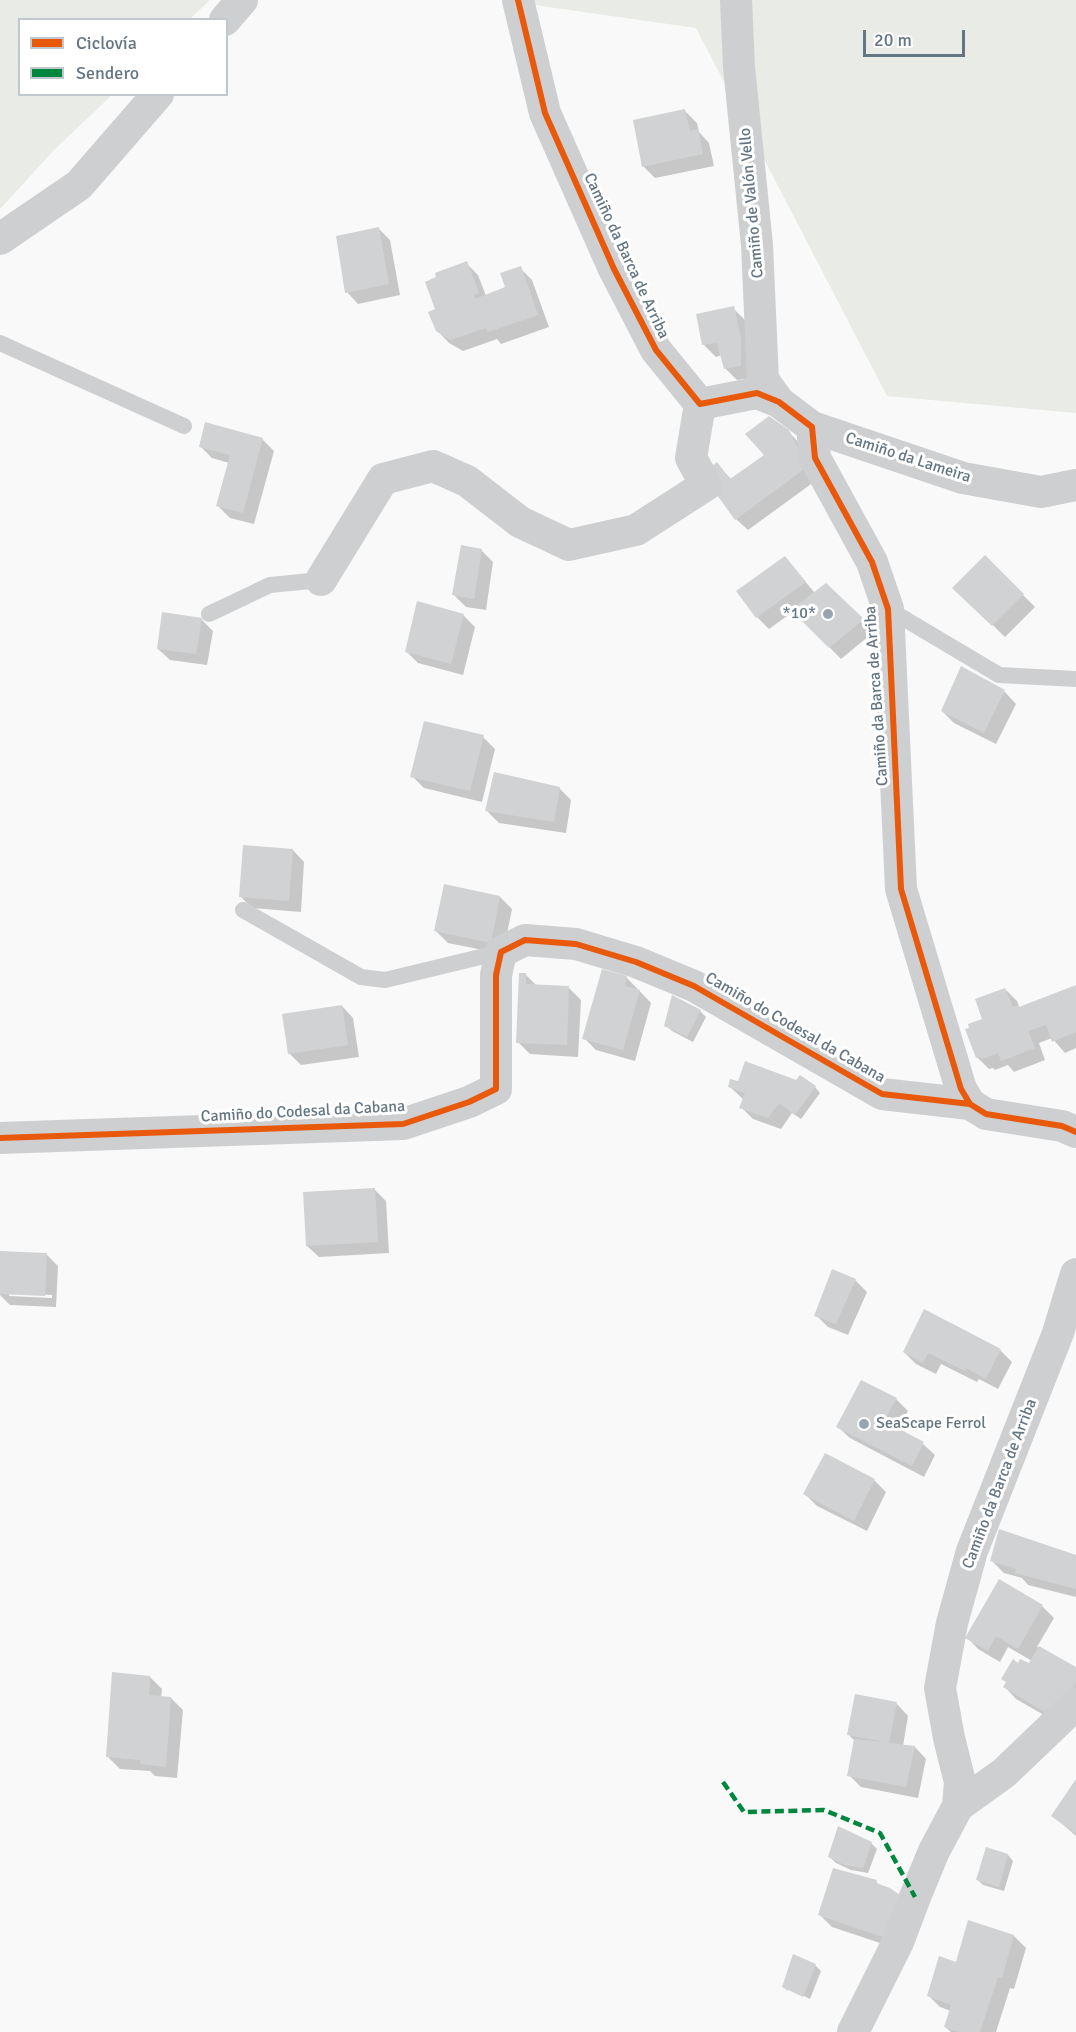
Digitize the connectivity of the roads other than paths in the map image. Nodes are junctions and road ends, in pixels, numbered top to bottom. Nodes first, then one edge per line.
1 (242, 0) edge
2 (518, 0) edge
3 (736, 0) edge
4 (227, 18) edge
5 (156, 96) edge
6 (0, 238) edge
7 (0, 343) edge
8 (779, 402) junction
9 (700, 404) junction
10 (184, 426) dead end
11 (812, 427) junction
12 (1076, 485) edge
13 (321, 580) joint
14 (888, 609) junction
15 (209, 614) dead end
16 (1076, 679) edge
17 (243, 910) dead end
18 (501, 952) junction
19 (970, 1104) junction
20 (1076, 1132) edge
21 (0, 1138) edge
22 (1076, 1274) edge
23 (1076, 1704) edge
24 (958, 1806) junction
25 (852, 2032) edge

1 - 4 street
2 - 9 street, Camiño da Barca de Arriba
3 - 8 street, Camiño de Valón Vello
5 - 6 street
7 - 10 lane
8 - 9 street
8 - 11 street
9 - 13 street
11 - 12 street, Camiño da Lameira
11 - 14 street, Camiño da Barca de Arriba
13 - 15 lane
14 - 16 lane
14 - 19 street, Camiño da Barca de Arriba
17 - 18 lane
18 - 19 street, Camiño do Codesal da Cabana
18 - 21 street, Camiño do Codesal da Cabana
19 - 20 street
22 - 24 street, Camiño da Barca de Arriba
23 - 24 street
24 - 25 street, Camiño da Barca de Arriba

